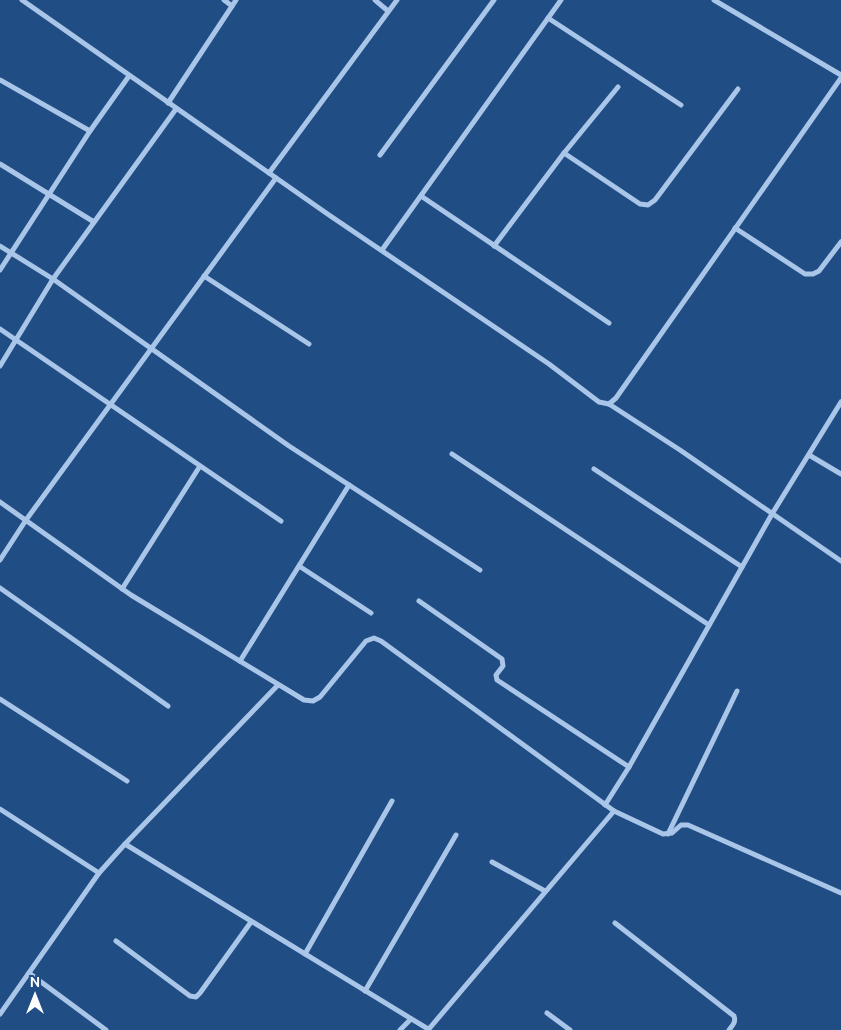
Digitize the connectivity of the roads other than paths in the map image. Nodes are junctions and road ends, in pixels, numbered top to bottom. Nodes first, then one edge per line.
1 (22, 0) edge
2 (224, 0) edge
3 (236, 0) edge
4 (375, 0) edge
5 (397, 0) edge
6 (494, 0) edge
7 (560, 0) edge
8 (714, 0) edge
9 (232, 6) junction
10 (388, 11) junction
11 (548, 18) junction
12 (129, 76) junction
13 (841, 76) edge
14 (1, 82) edge
15 (618, 87) dead end
16 (738, 89) dead end
17 (168, 103) junction
18 (681, 105) dead end
19 (176, 109) junction
20 (90, 131) junction
21 (564, 153) junction
22 (380, 155) dead end
23 (0, 164) edge
24 (269, 173) junction
25 (276, 178) junction
26 (50, 194) junction
27 (421, 196) junction
28 (94, 222) junction
29 (735, 228) junction
30 (841, 242) edge
31 (0, 246) edge
32 (494, 246) junction
33 (382, 250) junction
34 (12, 253) junction
35 (0, 270) edge
36 (204, 276) junction
37 (53, 279) junction
38 (609, 323) dead end
39 (0, 329) edge
40 (16, 339) junction
41 (309, 344) dead end
42 (151, 349) junction
43 (0, 366) edge
44 (841, 402) edge
45 (111, 404) junction
46 (609, 404) junction
47 (452, 454) dead end
48 (808, 455) junction
49 (200, 466) junction
50 (594, 469) dead end
51 (841, 474) edge
52 (349, 485) junction
53 (0, 502) edge
54 (772, 514) junction
55 (26, 520) junction
56 (281, 521) dead end
57 (0, 560) edge
58 (841, 561) edge
59 (299, 566) junction
60 (742, 567) junction
61 (480, 570) dead end
62 (0, 588) edge
63 (122, 589) junction
64 (419, 601) dead end
65 (371, 613) dead end
66 (709, 625) junction
67 (240, 661) junction
68 (278, 685) junction
69 (737, 691) dead end
70 (0, 699) edge
71 (168, 706) dead end
72 (629, 767) junction
73 (127, 781) dead end
74 (392, 801) dead end
75 (606, 805) junction
76 (0, 809) edge
77 (614, 811) junction
78 (668, 834) junction
79 (456, 835) dead end
80 (125, 844) junction
81 (492, 862) dead end
82 (98, 873) junction
83 (545, 891) junction
84 (841, 893) edge
85 (251, 922) junction
86 (615, 922) dead end
87 (116, 941) dead end
88 (305, 954) junction
89 (29, 974) junction
90 (365, 991) junction
91 (547, 1013) dead end
92 (0, 1014) edge
93 (411, 1019) junction
94 (106, 1030) edge
95 (400, 1030) edge
96 (428, 1030) edge
97 (570, 1030) edge
98 (729, 1030) edge

1 - 12 street
2 - 9 street
3 - 9 street
4 - 10 street
5 - 10 street
6 - 22 street
7 - 11 street
8 - 13 street
9 - 17 street
10 - 24 street
11 - 18 street
11 - 27 street
12 - 17 street
12 - 20 street
13 - 29 street
14 - 20 street
15 - 21 street
16 - 21 street
17 - 19 street
19 - 24 street
19 - 28 street
20 - 26 street
21 - 32 street
23 - 26 street
24 - 25 street
25 - 33 street
25 - 36 street
26 - 28 street
26 - 34 street
27 - 32 street
27 - 33 street
28 - 37 street
29 - 30 street
29 - 46 street
31 - 34 street
32 - 38 street
33 - 46 street
34 - 35 street
34 - 37 street
36 - 41 street
36 - 42 street
37 - 40 street
37 - 42 street
39 - 40 street
40 - 43 street
40 - 45 street
42 - 45 street
42 - 52 street
44 - 48 street
45 - 49 street
45 - 55 street
46 - 54 street
47 - 66 street
48 - 51 street
48 - 54 street
49 - 56 street
49 - 63 street
50 - 60 street
52 - 59 street
52 - 61 street
53 - 55 street
54 - 58 street
54 - 60 street
55 - 57 street
55 - 63 street
59 - 65 street
59 - 67 street
60 - 66 street
62 - 71 street
63 - 67 street
64 - 72 street
66 - 72 street
67 - 68 street
68 - 75 street
68 - 80 street
69 - 78 street
70 - 73 street
72 - 75 street
74 - 88 street
75 - 77 street
76 - 82 street
77 - 78 street
77 - 83 street
78 - 84 street
79 - 90 street
80 - 82 street
80 - 85 street
81 - 83 street
82 - 89 street
83 - 96 street
85 - 87 street
85 - 88 street
86 - 98 street
88 - 90 street
89 - 92 street
89 - 94 street
90 - 93 street
91 - 97 street
93 - 95 street
93 - 96 street

